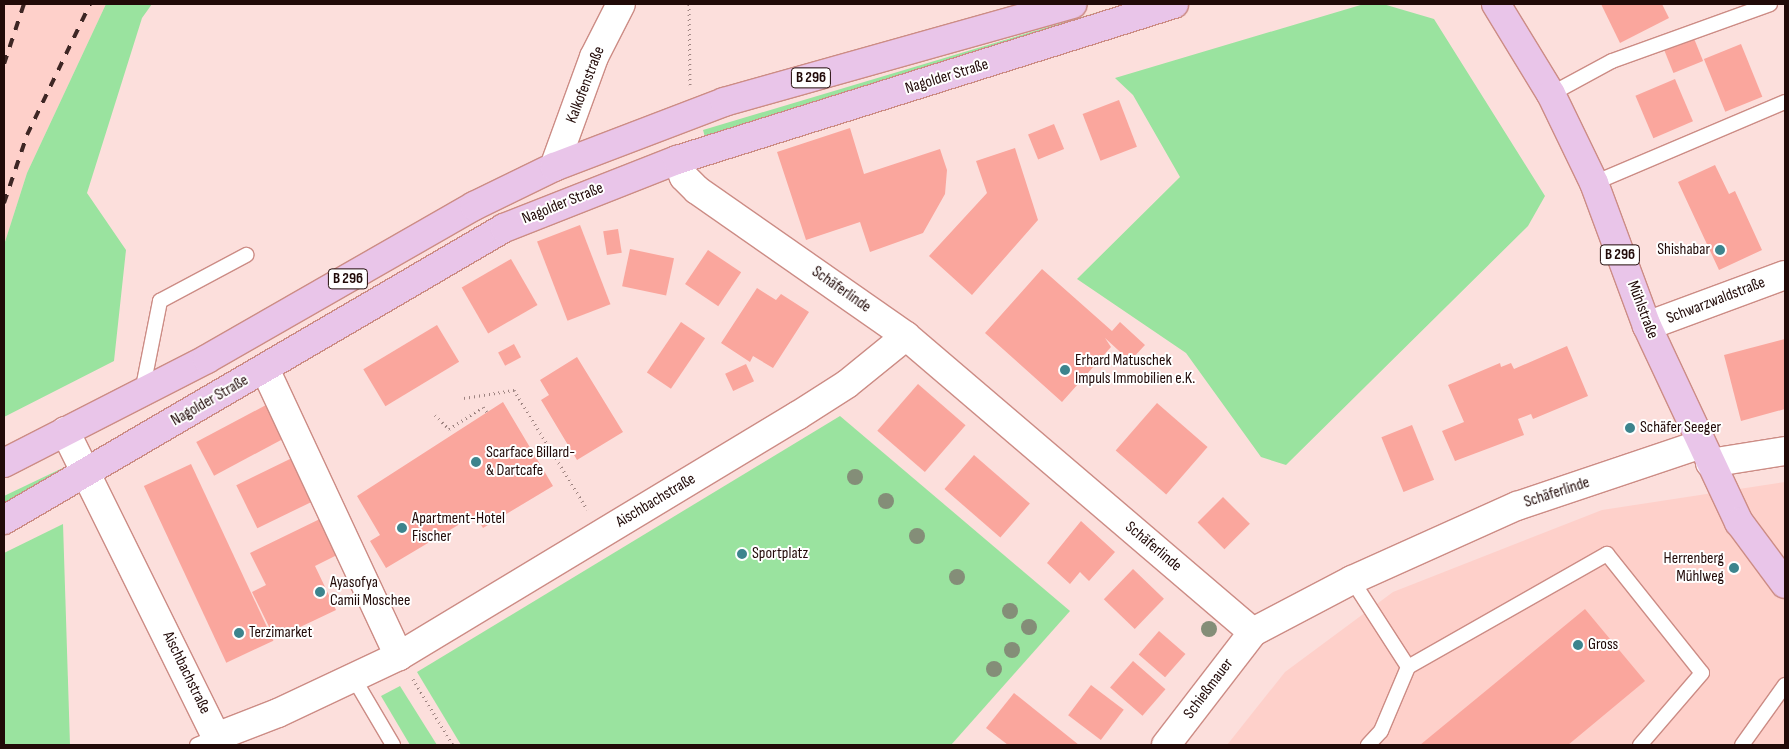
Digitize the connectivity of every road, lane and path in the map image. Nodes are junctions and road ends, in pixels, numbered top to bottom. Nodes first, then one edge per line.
1 (621, 4) edge
2 (689, 4) edge
3 (1072, 4) edge
4 (1174, 4) edge
5 (1496, 4) edge
6 (1770, 4) edge
7 (1552, 94) junction
8 (1785, 102) edge
9 (691, 113) junction
10 (677, 160) junction
11 (554, 167) junction
12 (1594, 183) junction
13 (246, 255) dead end
14 (1785, 274) edge
15 (1647, 326) junction
16 (906, 336) junction
17 (265, 369) junction
18 (142, 392) junction
19 (464, 398) dead end
20 (486, 412) dead end
21 (435, 415) dead end
22 (65, 431) junction
23 (1785, 451) edge
24 (1706, 453) junction
25 (4, 463) edge
26 (88, 472) junction
27 (4, 520) edge
28 (602, 533) junction
29 (1352, 580) junction
30 (1785, 584) edge
31 (1252, 632) junction
32 (399, 656) junction
33 (1408, 667) junction
34 (353, 678) junction
35 (1785, 685) edge
36 (207, 741) edge
37 (393, 745) edge
38 (453, 745) edge
39 (1166, 745) edge
40 (1368, 745) edge
41 (1640, 745) edge
42 (1742, 745) edge

1 - 11 street, Kalkofenstraße
2 - 9 path
3 - 9 main road, Nagolder Straße / B 296
4 - 10 main road, Nagolder Straße / B 296
5 - 7 main road, Mühlstraße / B 296
6 - 7 lane
7 - 12 main road, Mühlstraße / B 296
8 - 12 lane
9 - 11 main road, Nagolder Straße / B 296
10 - 16 street, Schäferlinde
10 - 17 main road, Nagolder Straße / B 296
11 - 18 main road, Nagolder Straße / B 296
12 - 15 main road, Mühlstraße / B 296
13 - 18 lane
14 - 15 street, Schwarzwaldstraße
15 - 24 main road, Mühlstraße / B 296
16 - 28 street, Aischbachstraße
16 - 31 street, Schäferlinde
17 - 26 main road, Nagolder Straße / B 296
17 - 32 street
18 - 22 main road, Nagolder Straße / B 296
19 - 28 path
20 - 21 path
22 - 25 main road, Nagolder Straße / B 296
22 - 26 street, Aischbachstraße
23 - 24 street
24 - 29 street, Schäferlinde
24 - 30 main road, Mühlstraße / B 296
26 - 27 main road, Nagolder Straße / B 296
26 - 36 street, Aischbachstraße
28 - 32 street, Aischbachstraße
29 - 31 street, Schäferlinde
29 - 33 lane
31 - 39 street, Schießmauer
32 - 34 street, Aischbachstraße
32 - 38 path
33 - 40 lane
33 - 41 lane
34 - 36 street, Aischbachstraße
34 - 37 lane
35 - 42 lane

